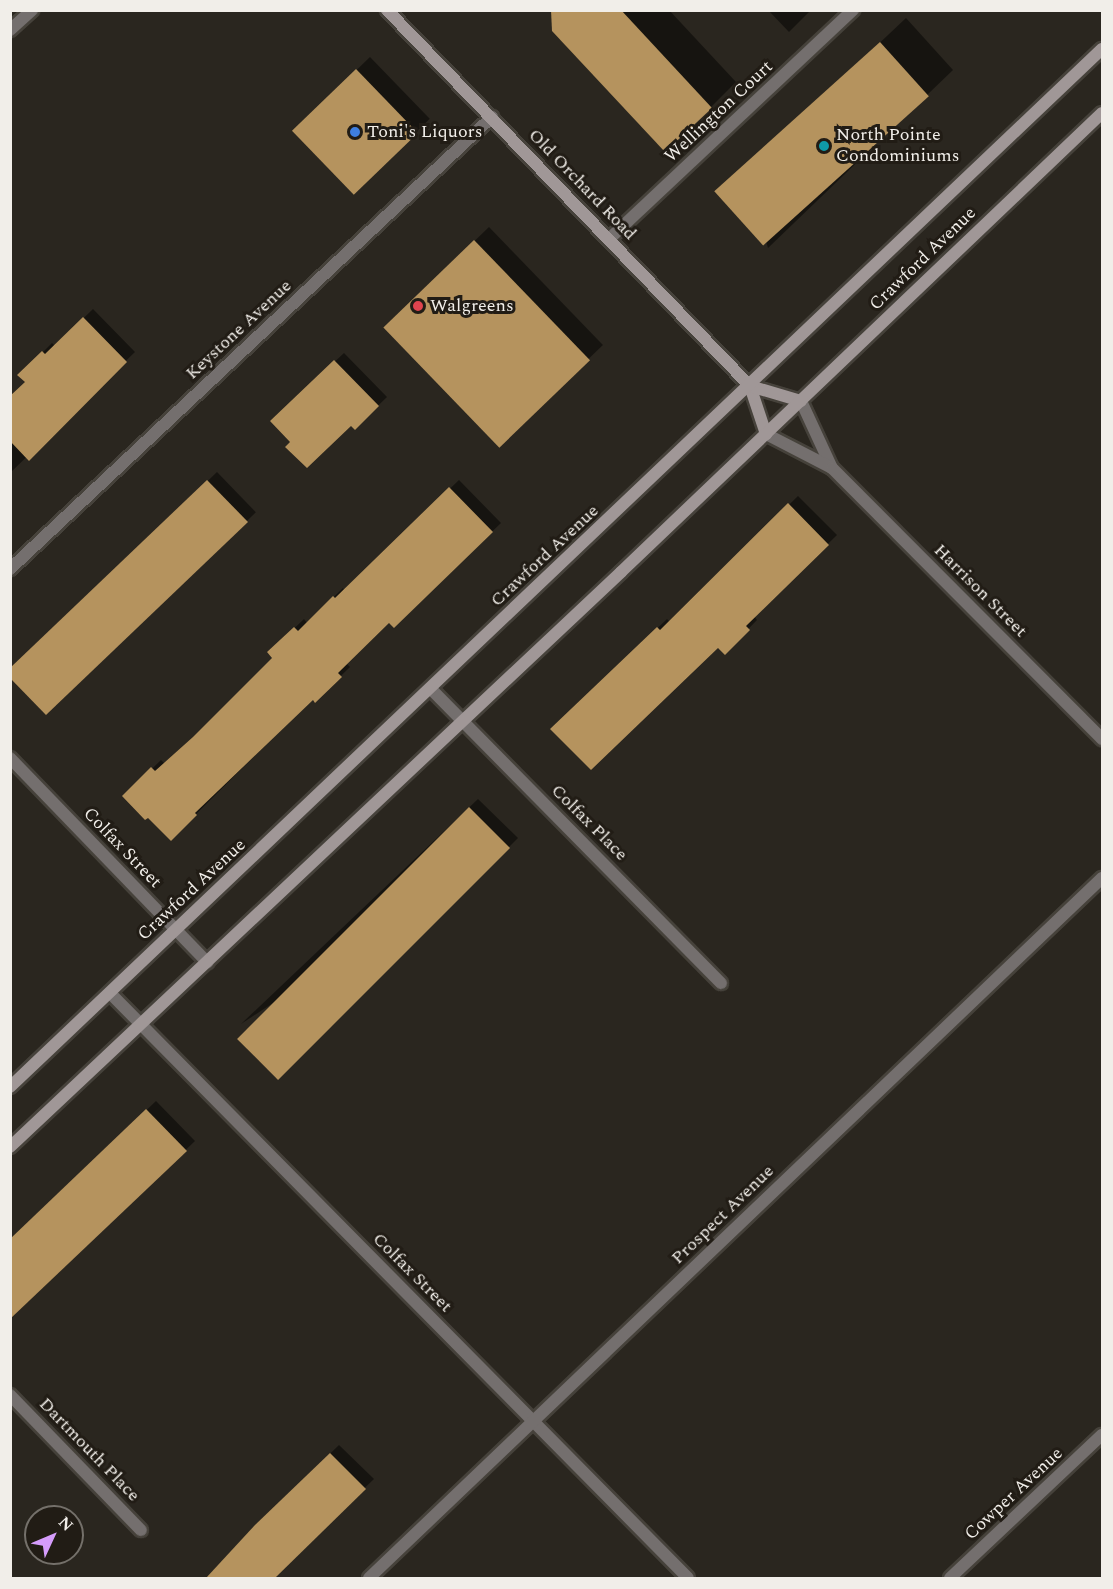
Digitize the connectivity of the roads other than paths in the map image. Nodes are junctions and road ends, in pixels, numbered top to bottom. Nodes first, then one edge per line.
1 (32, 10) edge
2 (387, 10) edge
3 (853, 10) edge
4 (10, 30) edge
5 (1102, 49) edge
6 (1102, 113) edge
7 (492, 117) junction
8 (609, 239) junction
9 (750, 386) junction
10 (801, 401) junction
11 (766, 434) junction
12 (832, 468) junction
13 (10, 569) edge
14 (431, 689) junction
15 (463, 722) junction
16 (1102, 739) edge
17 (10, 759) edge
18 (1102, 878) edge
19 (176, 930) junction
20 (207, 962) junction
21 (721, 983) dead end
22 (110, 993) junction
23 (141, 1024) junction
24 (10, 1087) edge
25 (10, 1148) edge
26 (10, 1395) edge
27 (533, 1422) junction
28 (1102, 1435) edge
29 (141, 1530) dead end
30 (369, 1578) edge
31 (688, 1578) edge
32 (950, 1578) edge

1 - 4 street
2 - 7 main road, Old Orchard Road
3 - 8 street, Wellington Court
5 - 9 main road, Crawford Avenue
6 - 10 main road, Crawford Avenue
7 - 8 main road, Old Orchard Road
7 - 13 street, Keystone Avenue
8 - 9 main road, Old Orchard Road
9 - 10 main road, Old Orchard Road
9 - 11 main road, Old Orchard Road
9 - 14 main road, Crawford Avenue
10 - 11 main road, Crawford Avenue
10 - 12 street, Harrison Street
11 - 12 street, Harrison Street
11 - 15 main road, Crawford Avenue
12 - 16 street, Harrison Street
14 - 15 street, Colfax Place
14 - 19 main road, Crawford Avenue
15 - 20 main road, Crawford Avenue
15 - 21 street, Colfax Place
17 - 19 street, Colfax Street
18 - 27 street, Prospect Avenue
19 - 20 street, Colfax Street
19 - 22 main road, Crawford Avenue
20 - 23 main road, Crawford Avenue
22 - 23 street, Colfax Street
22 - 24 main road, Crawford Avenue
23 - 25 main road, Crawford Avenue
23 - 27 street, Colfax Street
26 - 29 street, Dartmouth Place
27 - 30 street, Prospect Avenue
27 - 31 street, Colfax Street
28 - 32 street, Cowper Avenue

